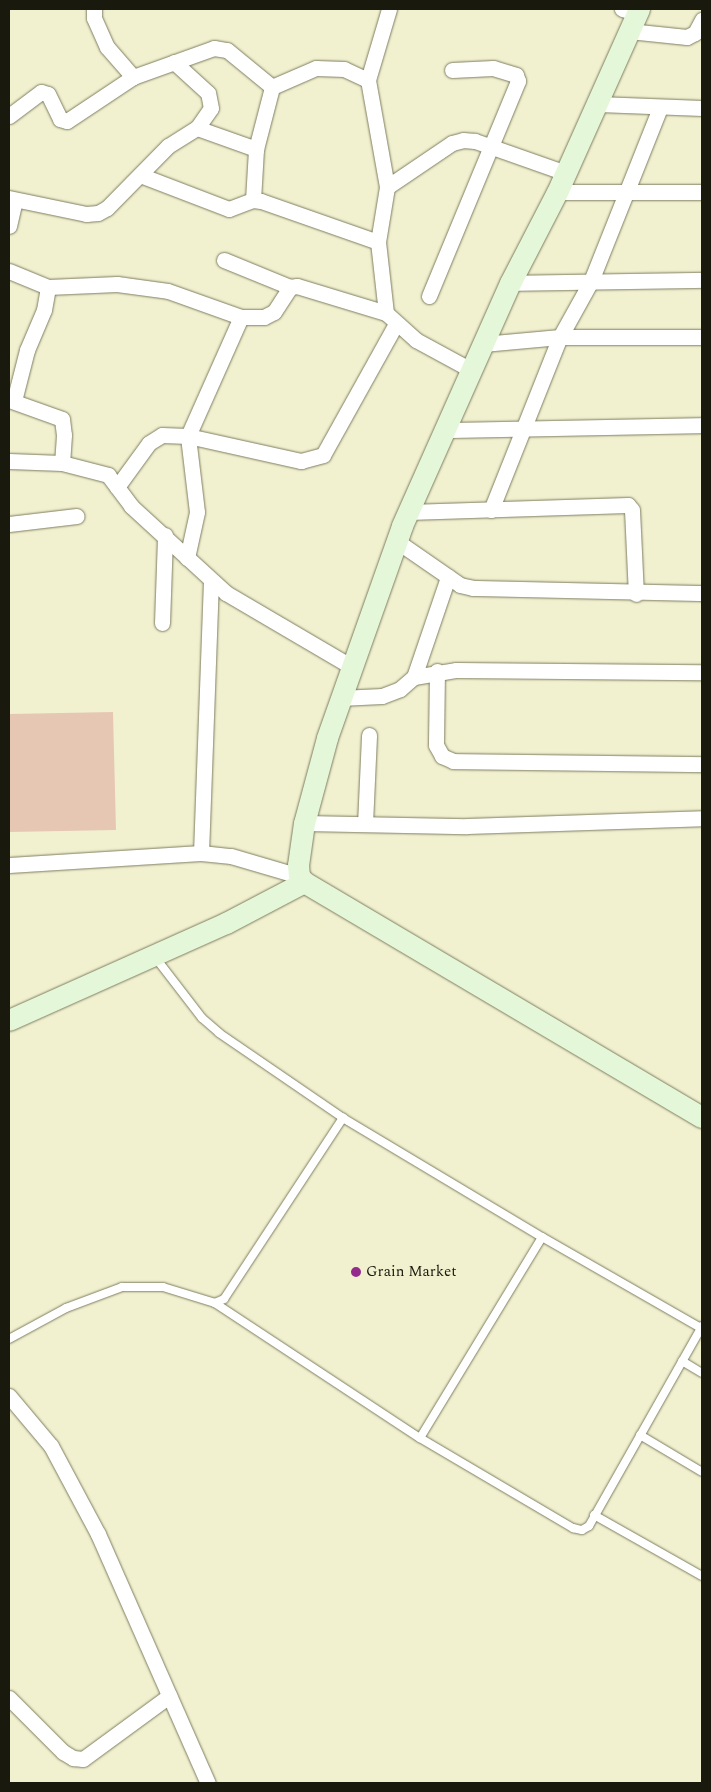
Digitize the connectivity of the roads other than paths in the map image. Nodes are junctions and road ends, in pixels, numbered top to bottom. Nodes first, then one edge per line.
1 (94, 9) edge
2 (389, 9) edge
3 (632, 15) edge
4 (702, 20) edge
5 (174, 62) junction
6 (452, 70) dead end
7 (133, 77) junction
8 (368, 80) junction
9 (272, 87) junction
10 (598, 104) junction
11 (660, 108) junction
12 (702, 108) edge
13 (9, 116) edge
14 (197, 128) junction
15 (490, 148) junction
16 (256, 149) junction
17 (140, 175) junction
18 (561, 183) junction
19 (387, 186) junction
20 (628, 191) junction
21 (702, 192) edge
22 (12, 200) edge
23 (253, 200) junction
24 (9, 226) edge
25 (378, 242) junction
26 (224, 260) dead end
27 (9, 271) edge
28 (702, 280) edge
29 (591, 281) junction
30 (510, 283) junction
31 (48, 287) junction
32 (290, 288) junction
33 (429, 296) dead end
34 (242, 317) junction
35 (391, 319) junction
36 (560, 337) junction
37 (702, 337) edge
38 (483, 344) junction
39 (473, 371) junction
40 (11, 400) edge
41 (702, 425) edge
42 (525, 428) junction
43 (445, 430) junction
44 (188, 436) junction
45 (9, 461) edge
46 (62, 463) junction
47 (117, 487) junction
48 (491, 510) junction
49 (408, 512) junction
50 (77, 516) dead end
51 (9, 524) edge
52 (165, 535) junction
53 (398, 542) junction
54 (187, 558) junction
55 (448, 577) junction
56 (211, 581) junction
57 (702, 592) edge
58 (636, 594) junction
59 (162, 623) dead end
60 (352, 667) junction
61 (438, 671) junction
62 (702, 672) edge
63 (414, 677) junction
64 (340, 698) junction
65 (369, 735) dead end
66 (702, 764) edge
67 (702, 818) edge
68 (304, 823) junction
69 (365, 824) junction
70 (201, 853) junction
71 (9, 865) edge
72 (302, 879) junction
73 (154, 955) junction
74 (9, 1020) edge
75 (702, 1117) edge
76 (343, 1118) junction
77 (542, 1237) junction
78 (215, 1303) junction
79 (702, 1327) edge
80 (9, 1340) edge
81 (682, 1361) junction
82 (702, 1373) edge
83 (9, 1396) edge
84 (640, 1435) junction
85 (420, 1438) junction
86 (702, 1472) edge
87 (594, 1515) junction
88 (702, 1576) edge
89 (169, 1696) junction
90 (9, 1698) edge
91 (208, 1783) edge

1 - 7 street
2 - 8 street
3 - 4 street
3 - 10 street
5 - 7 street
5 - 9 street
5 - 14 street
6 - 15 street
7 - 13 street
8 - 9 street
8 - 19 street
9 - 16 street
10 - 11 street
10 - 18 street
11 - 12 street
11 - 20 street
14 - 16 street
14 - 17 street
15 - 18 street
15 - 19 street
15 - 33 street
16 - 23 street
17 - 22 street
17 - 23 street
18 - 20 street
18 - 30 street
19 - 25 street
20 - 21 street
20 - 29 street
22 - 24 street
23 - 25 street
25 - 35 street
26 - 32 street
27 - 31 street
28 - 29 street
29 - 30 street
29 - 36 street
30 - 38 street
31 - 34 street
31 - 40 street
32 - 34 street
32 - 35 street
34 - 44 street
35 - 39 street
35 - 44 street
36 - 37 street
36 - 38 street
36 - 42 street
38 - 39 street
39 - 43 street
40 - 46 street
41 - 42 street
42 - 43 street
42 - 48 street
43 - 49 street
44 - 47 street
44 - 54 street
45 - 46 street
46 - 47 street
47 - 52 street
48 - 49 street
48 - 58 street
49 - 53 street
50 - 51 street
52 - 54 street
52 - 59 street
53 - 55 street
53 - 60 street
54 - 56 street
55 - 58 street
55 - 63 street
56 - 60 street
56 - 70 street
57 - 58 street
60 - 64 street
61 - 62 street
61 - 63 street
61 - 66 street
63 - 64 street
64 - 68 street
65 - 69 street
67 - 69 street
68 - 69 street
68 - 72 street
70 - 71 street
70 - 72 street
72 - 73 street
72 - 75 street
73 - 74 street
73 - 76 lane
76 - 77 lane
76 - 78 lane
77 - 79 lane
77 - 85 lane
78 - 80 lane
78 - 85 lane
79 - 81 lane
81 - 82 lane
81 - 84 lane
83 - 89 street
84 - 86 lane
84 - 87 lane
85 - 87 lane
87 - 88 lane
89 - 90 street
89 - 91 street

